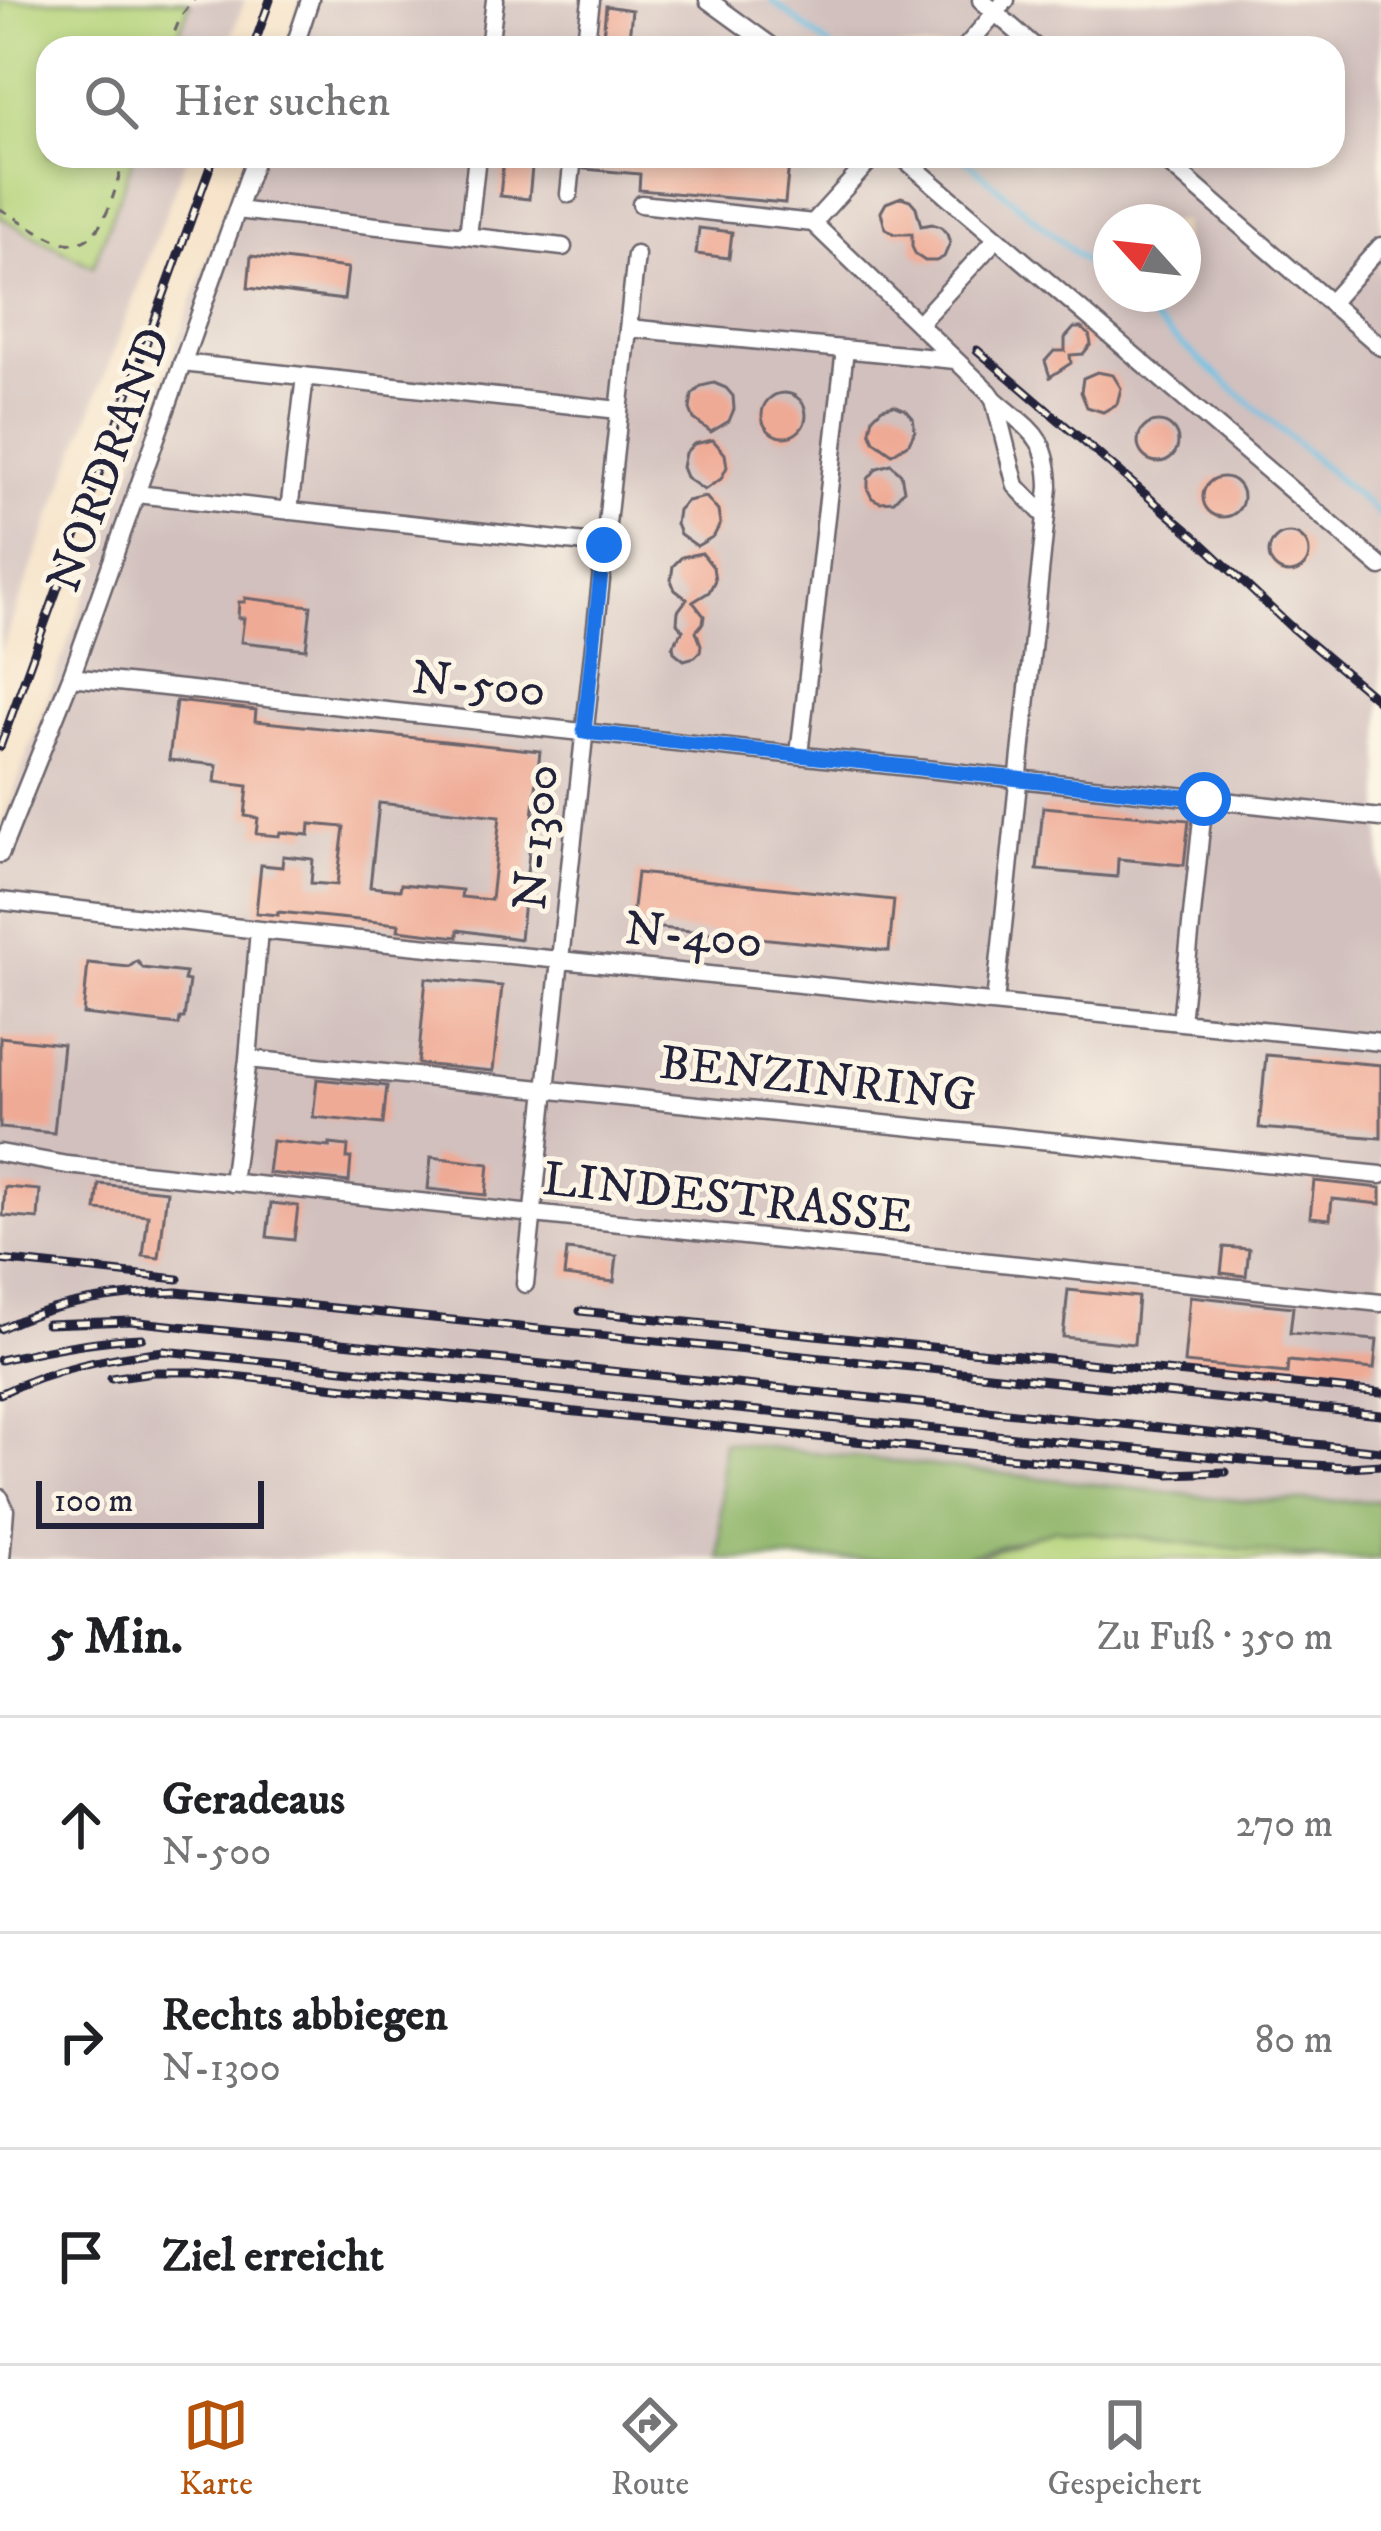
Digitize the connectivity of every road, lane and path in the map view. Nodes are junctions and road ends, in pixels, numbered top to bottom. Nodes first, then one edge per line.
1 (194, 0) edge
2 (310, 0) edge
3 (495, 0) edge
4 (591, 0) edge
5 (707, 0) edge
6 (994, 4) edge
7 (173, 36) edge
8 (298, 36) edge
9 (490, 36) edge
10 (586, 36) edge
11 (757, 36) edge
12 (973, 36) edge
13 (1025, 36) edge
14 (121, 168) edge
15 (252, 168) edge
16 (476, 168) edge
17 (572, 168) edge
18 (863, 168) edge
19 (915, 168) edge
20 (1174, 168) edge
21 (569, 194) dead end
22 (641, 203) dead end
23 (0, 209) edge
24 (237, 210) junction
25 (813, 223) junction
26 (468, 236) junction
27 (997, 238) junction
28 (1381, 246) edge
29 (562, 247) dead end
30 (636, 255) dead end
31 (1330, 303) junction
32 (918, 323) junction
33 (628, 328) junction
34 (1381, 346) edge
35 (845, 349) junction
36 (956, 360) junction
37 (182, 363) junction
38 (305, 376) junction
39 (994, 399) junction
40 (619, 410) junction
41 (136, 494) junction
42 (289, 511) junction
43 (1044, 515) junction
44 (604, 545) junction
45 (1381, 567) edge
46 (71, 677) junction
47 (584, 732) junction
48 (800, 755) junction
49 (1016, 778) junction
50 (1204, 799) junction
51 (1381, 818) edge
52 (0, 854) edge
53 (0, 901) edge
54 (259, 930) junction
55 (562, 959) junction
56 (995, 1003) junction
57 (1181, 1022) junction
58 (1381, 1042) edge
59 (248, 1059) junction
60 (547, 1088) junction
61 (0, 1153) edge
62 (1381, 1174) edge
63 (232, 1183) junction
64 (532, 1215) junction
65 (525, 1284) dead end
66 (1381, 1303) edge
67 (0, 1498) edge
68 (1, 1559) edge

1 - 7 path
2 - 8 lane
3 - 9 lane
4 - 10 lane
5 - 11 lane
6 - 12 lane
6 - 13 lane
14 - 23 path
15 - 24 lane, NORDRAND
16 - 26 lane
17 - 21 lane
18 - 25 lane
19 - 27 lane
20 - 31 lane
22 - 25 lane
24 - 26 lane
24 - 37 lane, NORDRAND
25 - 32 lane
26 - 29 lane
27 - 32 lane
27 - 45 lane
28 - 31 lane
30 - 33 lane, N-1300
31 - 34 lane
32 - 36 lane
33 - 35 lane
33 - 40 lane, N-1300
35 - 36 lane
35 - 48 lane
36 - 39 lane
37 - 38 lane
37 - 41 lane, NORDRAND
38 - 40 lane
38 - 42 lane
39 - 43 lane
39 - 43 lane
40 - 44 lane, N-1300
41 - 42 lane
41 - 46 lane, NORDRAND
42 - 44 lane
43 - 49 lane
44 - 47 lane, N-1300
46 - 47 lane, N-500
46 - 52 lane, NORDRAND
47 - 48 lane, N-500
47 - 55 lane, N-1300
48 - 49 lane, N-500
49 - 50 lane, N-500
49 - 56 lane
50 - 51 lane, N-500
50 - 57 lane
53 - 54 lane, N-400
54 - 55 lane, N-400
54 - 59 lane
55 - 56 lane, N-400
55 - 60 lane, N-1300
56 - 57 lane, N-400
57 - 58 lane, N-400
59 - 60 lane, BENZINRING
59 - 63 lane
60 - 62 lane, BENZINRING
60 - 64 lane, N-1300
61 - 63 lane, LINDESTRASSE
63 - 64 lane, LINDESTRASSE
64 - 65 lane, N-1300
64 - 66 lane, LINDESTRASSE
67 - 68 lane

